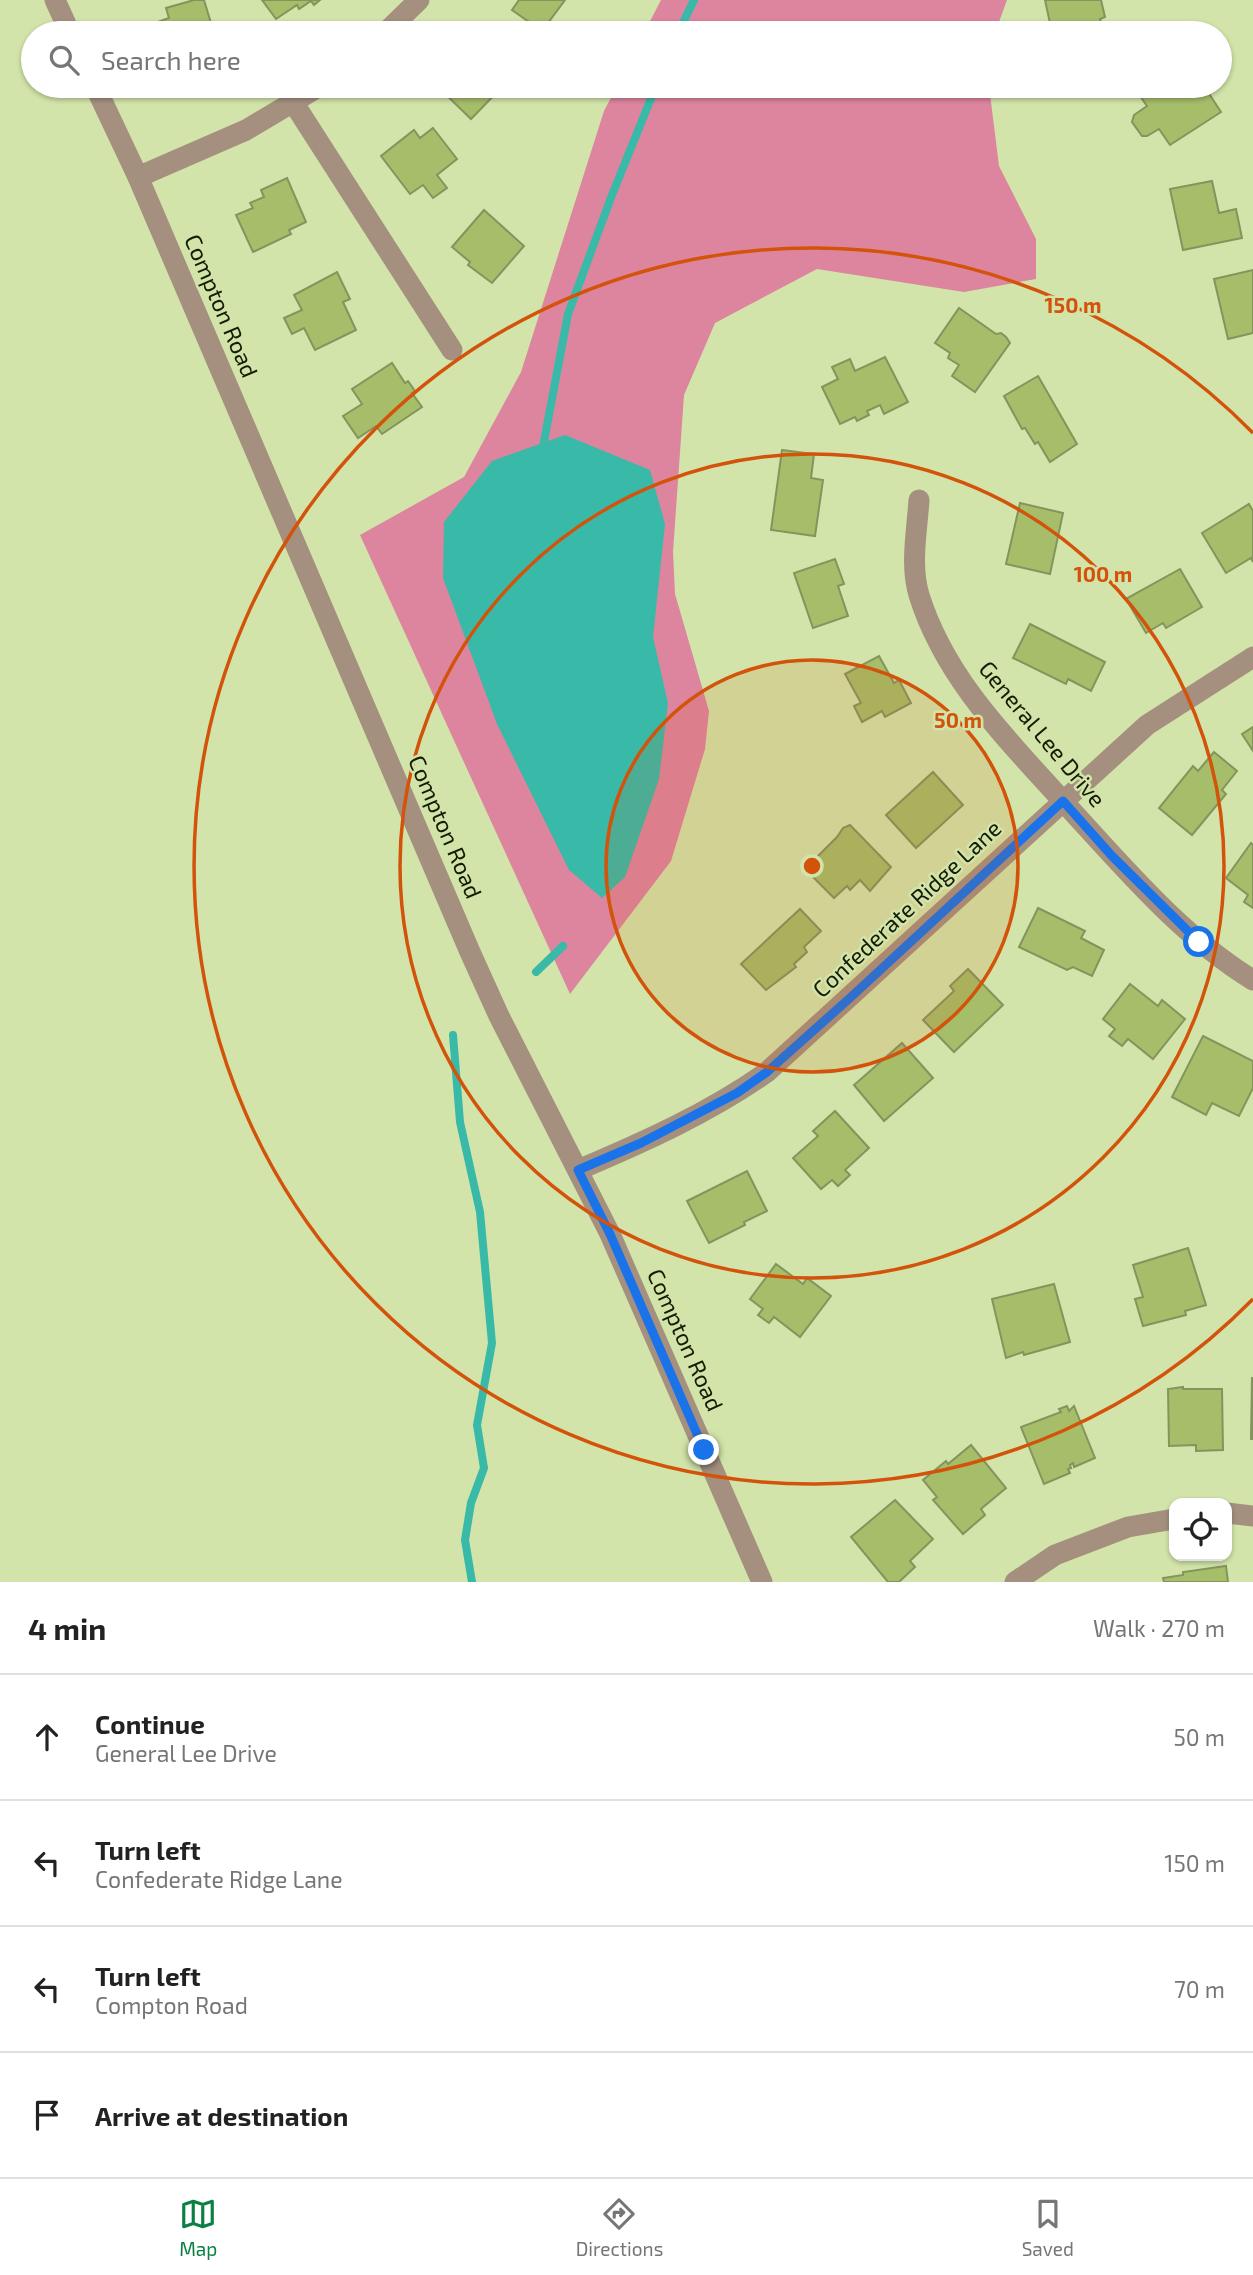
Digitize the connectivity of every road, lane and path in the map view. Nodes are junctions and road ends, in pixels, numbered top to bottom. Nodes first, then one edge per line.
1 (55, 0) edge
2 (419, 0) edge
3 (65, 21) edge
4 (397, 21) edge
5 (101, 98) edge
6 (301, 98) edge
7 (293, 103) junction
8 (138, 177) junction
9 (452, 350) dead end
10 (919, 500) dead end
11 (1253, 657) edge
12 (1063, 801) junction
13 (1253, 980) edge
14 (578, 1170) junction
15 (1232, 1514) edge
16 (1253, 1517) edge
17 (1169, 1520) edge
18 (762, 1582) edge
19 (1015, 1582) edge

1 - 3 street
2 - 4 street
5 - 8 street, Compton Road
6 - 7 street
7 - 8 street
7 - 9 street
8 - 14 street, Compton Road
10 - 12 street, General Lee Drive
11 - 12 street, Confederate Ridge Lane
12 - 13 street, General Lee Drive
12 - 14 street, Confederate Ridge Lane
14 - 18 street, Compton Road
15 - 16 street
17 - 19 street

